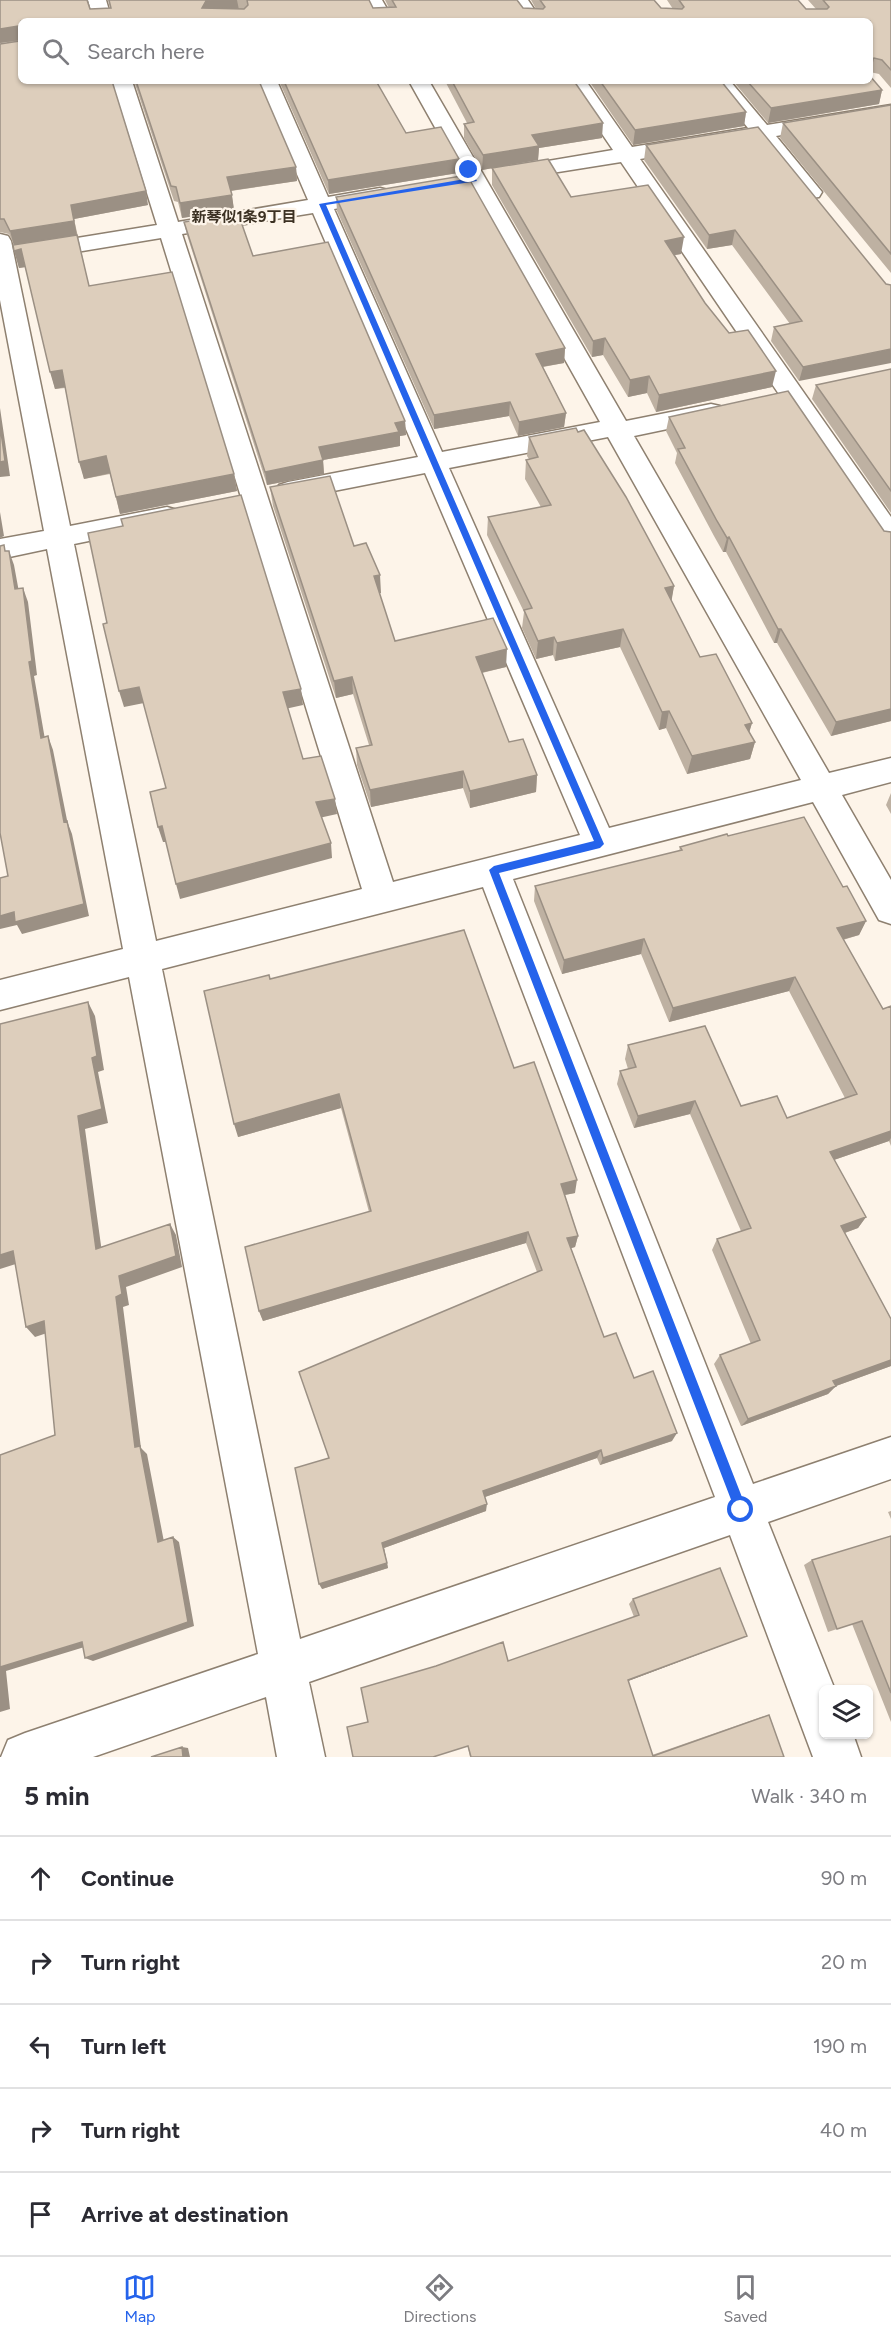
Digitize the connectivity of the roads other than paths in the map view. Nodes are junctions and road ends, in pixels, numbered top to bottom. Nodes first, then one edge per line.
1 (97, 0) edge
2 (373, 0) edge
3 (519, 0) edge
4 (102, 18) edge
5 (383, 18) edge
6 (531, 18) edge
7 (123, 84) edge
8 (268, 84) edge
9 (420, 84) edge
10 (578, 84) edge
11 (722, 84) edge
12 (888, 102) edge
13 (762, 132) junction
14 (628, 154) junction
15 (463, 181) junction
16 (404, 191) edge
17 (322, 204) junction
18 (826, 212) edge
19 (171, 229) junction
20 (1, 252) edge
21 (735, 407) edge
22 (617, 429) junction
23 (433, 461) junction
24 (242, 500) junction
25 (196, 510) edge
26 (891, 537) edge
27 (58, 538) junction
28 (0, 549) edge
29 (891, 770) edge
30 (821, 788) junction
31 (600, 844) junction
32 (494, 870) junction
33 (382, 899) junction
34 (891, 910) edge
35 (141, 960) junction
36 (0, 995) edge
37 (891, 1458) edge
38 (741, 1510) junction
39 (283, 1670) junction
40 (819, 1708) edge
41 (831, 1739) edge
42 (25, 1757) edge
43 (301, 1757) edge
44 (837, 1757) edge

1 - 4 street
2 - 5 street
3 - 6 street
7 - 19 street
8 - 17 street
9 - 15 street
10 - 14 street
11 - 13 street
12 - 13 street
13 - 14 street
13 - 18 street
14 - 15 street
14 - 26 street
15 - 22 street
16 - 17 street
17 - 19 street
17 - 23 street
19 - 20 street
19 - 24 street
20 - 27 street
21 - 22 street
22 - 23 street
22 - 30 street
23 - 24 street
23 - 31 street
24 - 33 street
25 - 27 street
27 - 28 street
27 - 35 street
29 - 30 street
30 - 31 street
30 - 34 street
31 - 32 street
32 - 33 street
32 - 38 street
33 - 35 street
35 - 36 street
35 - 39 street
37 - 38 street
38 - 39 street
38 - 40 street
39 - 42 street
39 - 43 street
41 - 44 street

